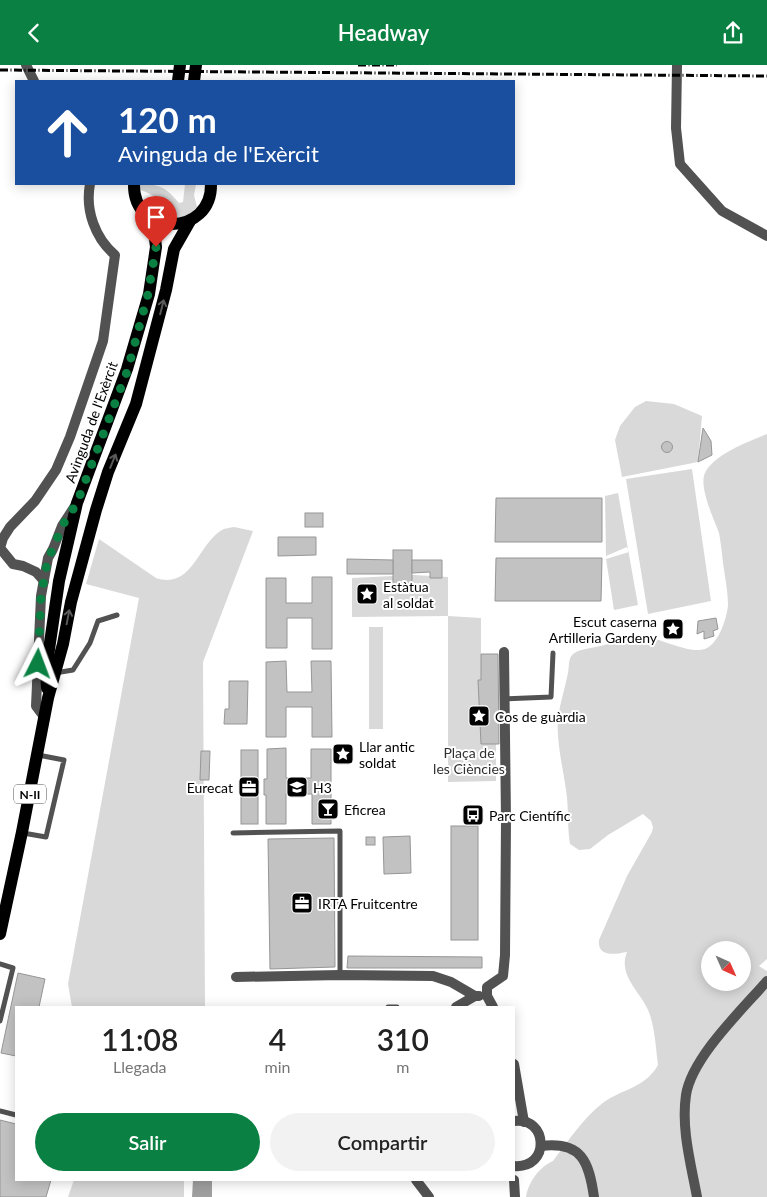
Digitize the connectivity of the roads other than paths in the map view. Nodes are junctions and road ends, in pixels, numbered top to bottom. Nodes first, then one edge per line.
1 (26, 65) edge
2 (180, 65) edge
3 (196, 65) edge
4 (677, 65) edge
5 (34, 80) edge
6 (178, 80) edge
7 (194, 80) edge
8 (90, 185) edge
9 (134, 185) edge
10 (211, 185) edge
11 (149, 217) junction
12 (190, 221) junction
13 (767, 235) edge
14 (77, 503) junction
15 (48, 558) junction
16 (23, 566) junction
17 (44, 581) junction
18 (117, 615) dead end
19 (504, 652) dead end
20 (553, 653) dead end
21 (55, 673) junction
22 (48, 699) junction
23 (504, 699) junction
24 (44, 718) junction
25 (38, 755) junction
26 (22, 832) junction
27 (233, 833) dead end
28 (0, 934) edge
29 (0, 964) edge
30 (340, 975) junction
31 (236, 977) dead end
32 (767, 981) edge
33 (487, 992) junction
34 (475, 996) junction
35 (458, 1006) edge
36 (493, 1006) edge
37 (0, 1021) edge
38 (515, 1076) edge
39 (0, 1111) edge
40 (15, 1115) edge
41 (519, 1122) edge
42 (541, 1146) junction
43 (515, 1166) edge
44 (417, 1181) edge
45 (514, 1181) edge
46 (429, 1197) edge
47 (515, 1197) edge
48 (594, 1197) edge
49 (697, 1197) edge

1 - 5 street
2 - 6 main road
3 - 7 main road
4 - 13 street
8 - 16 street
9 - 11 main road, N-II
10 - 12 main road, N-II
11 - 12 main road
11 - 14 main road, Avinguda de l'Exèrcit / N-II
21 -> 12 main road, Avinguda de l'Exèrcit / N-II
14 - 15 street
14 - 22 main road, Avinguda de l'Exèrcit / N-II
15 - 16 street
15 - 17 street
16 - 17 street
17 - 24 street
18 - 21 lane
19 - 23 street
20 - 23 lane
21 - 22 main road, Avinguda de l'Exèrcit / N-II
22 - 24 main road, Avinguda de l'Exèrcit / N-II
23 - 33 street
24 - 25 main road, Avinguda de l'Exèrcit / N-II
25 - 26 main road, Avinguda de l'Exèrcit / N-II
25 - 26 lane
26 - 28 main road, Avinguda de l'Exèrcit / N-II
27 - 30 lane
29 - 37 lane
30 - 31 street
30 - 34 street
32 - 49 street
33 - 34 street
33 - 36 street
34 - 35 street
38 - 41 street
39 - 40 lane
41 - 42 street
42 - 43 street
42 - 48 street
44 - 46 street
45 - 47 street

